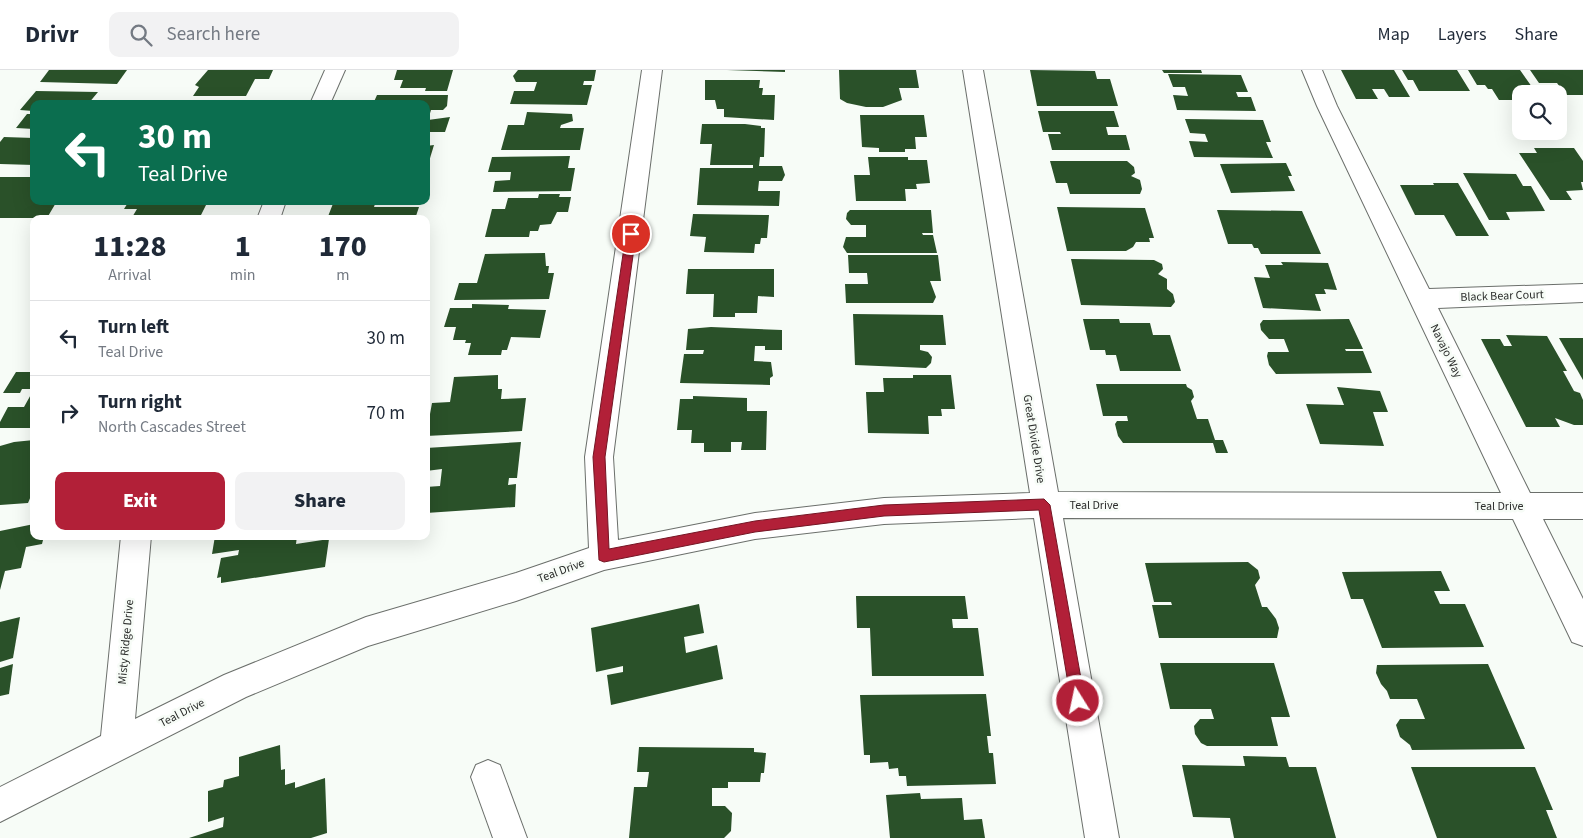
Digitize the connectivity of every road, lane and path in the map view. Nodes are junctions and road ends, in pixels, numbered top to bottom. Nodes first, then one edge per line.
1 (335, 70) edge
2 (652, 70) edge
3 (973, 70) edge
4 (1312, 70) edge
5 (322, 100) edge
6 (1583, 294) edge
7 (1421, 299) junction
8 (1044, 505) junction
9 (1522, 506) junction
10 (1583, 506) edge
11 (136, 540) edge
12 (604, 556) junction
13 (1583, 631) edge
14 (116, 747) junction
15 (488, 777) dead end
16 (0, 805) edge
17 (510, 838) edge
18 (1102, 838) edge

1 - 5 street
2 - 12 street
3 - 8 street, Great Divide Drive
4 - 7 street, Navajo Way
6 - 7 street, Black Bear Court
7 - 9 street, Navajo Way
8 - 9 street, Teal Drive
8 - 12 street, Teal Drive
8 - 18 street, Great Divide Drive
9 - 10 street, Teal Drive
9 - 13 street, Navajo Way
11 - 14 street, Misty Ridge Drive
12 - 14 street, Teal Drive
14 - 16 street, Teal Drive
15 - 17 street

